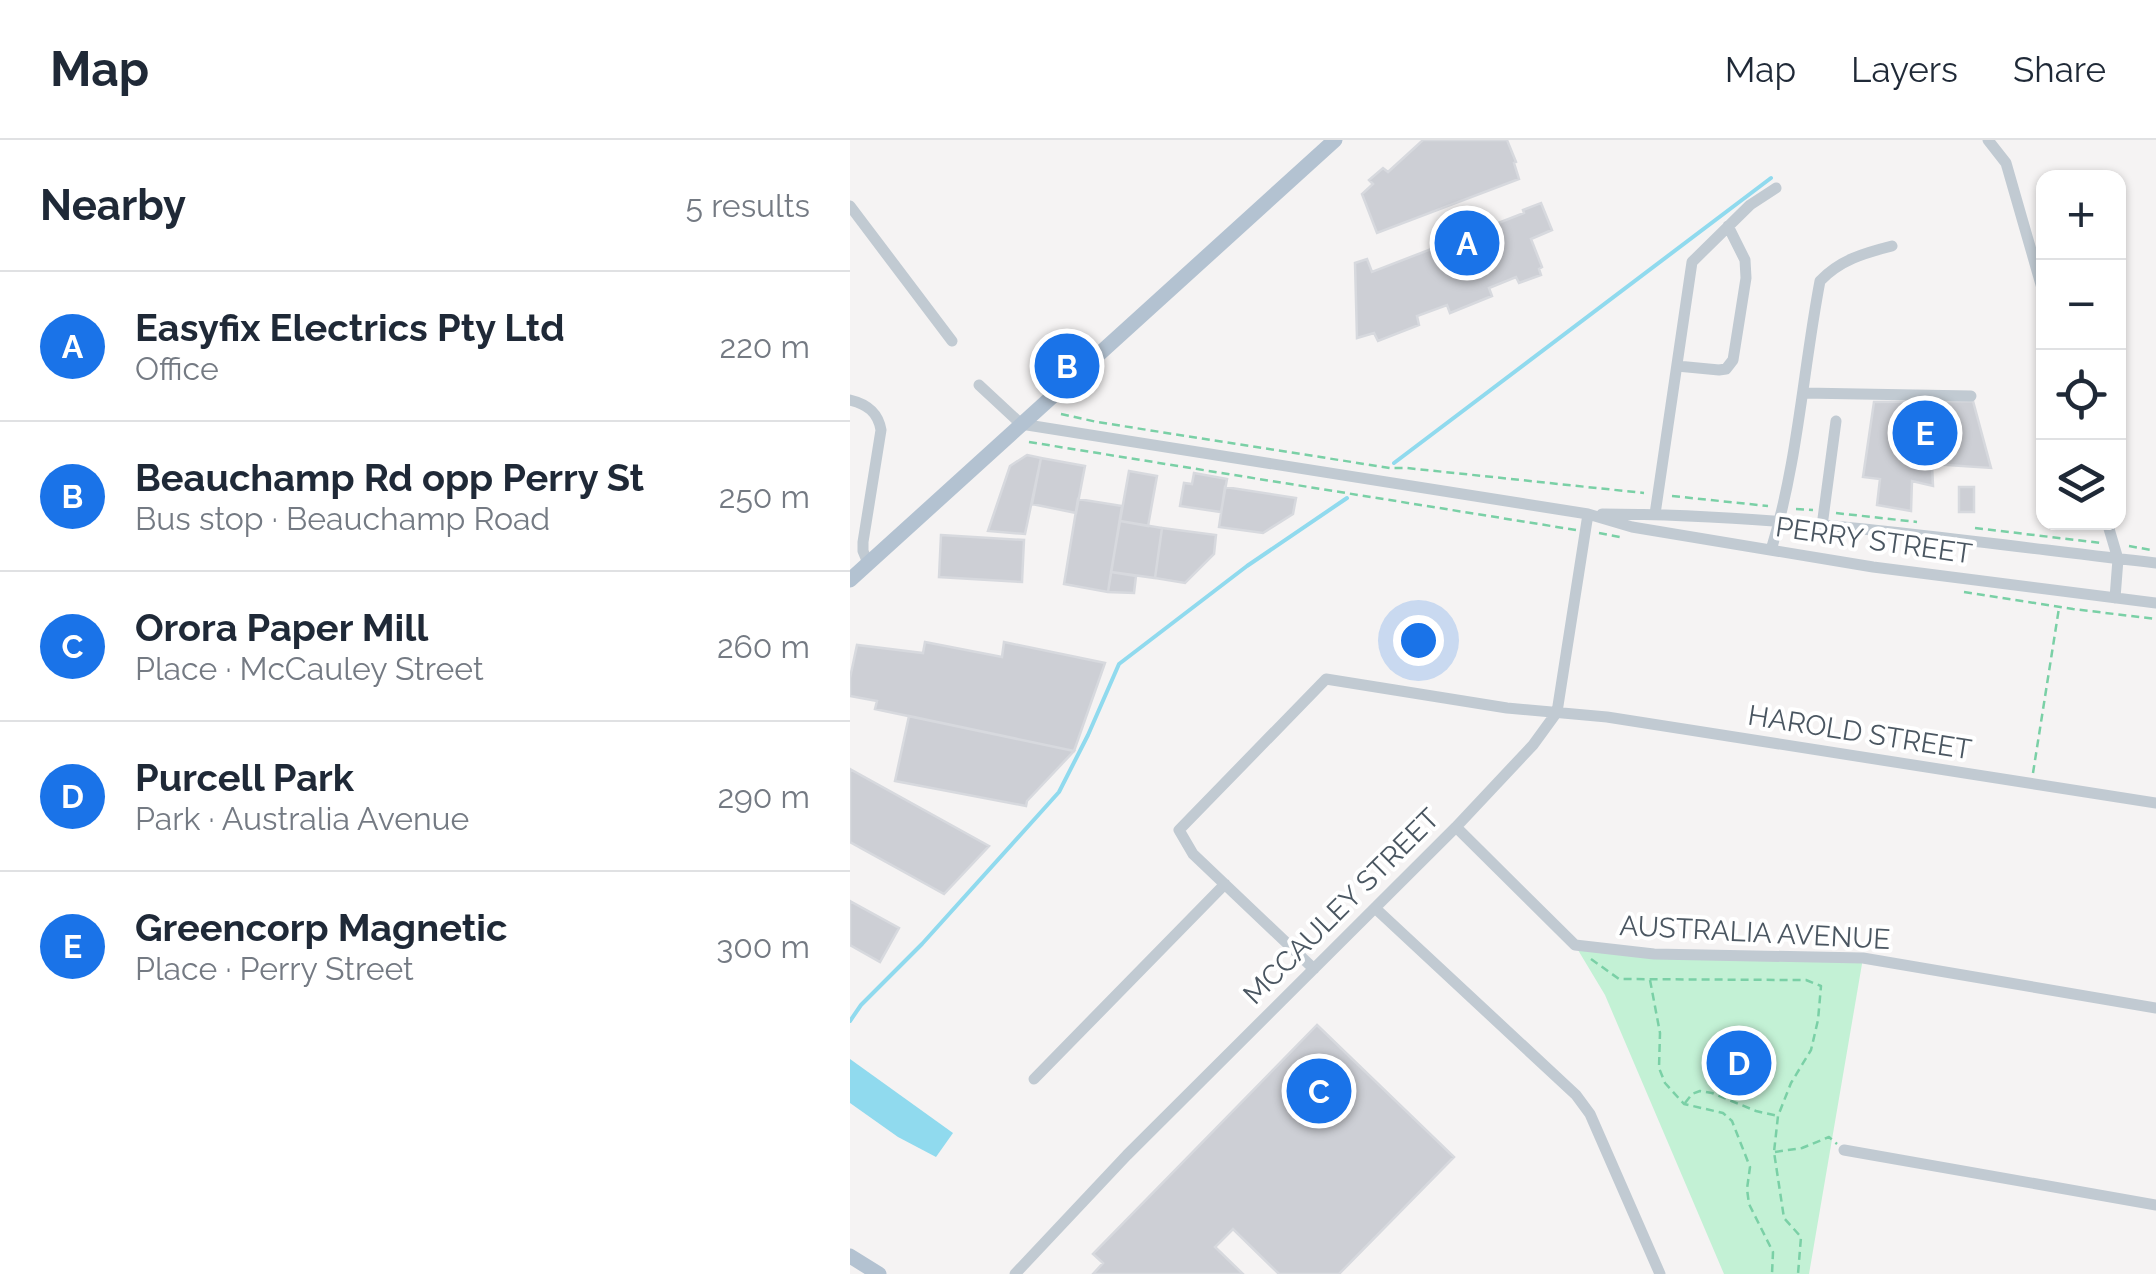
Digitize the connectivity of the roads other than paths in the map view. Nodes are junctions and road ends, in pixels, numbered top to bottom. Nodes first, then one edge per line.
1 (1335, 140) edge
2 (1988, 140) edge
3 (1776, 188) dead end
4 (850, 206) edge
5 (1728, 226) junction
6 (1892, 246) dead end
7 (2036, 268) edge
8 (952, 341) dead end
9 (1677, 366) junction
10 (979, 385) dead end
11 (1804, 392) junction
12 (1971, 396) dead end
13 (850, 400) edge
14 (1836, 420) dead end
15 (1021, 424) junction
16 (1588, 514) junction
17 (1655, 514) junction
18 (1780, 521) junction
19 (1822, 526) junction
20 (2110, 530) edge
21 (1771, 550) junction
22 (2118, 559) junction
23 (868, 563) junction
24 (2156, 564) edge
25 (850, 580) edge
26 (2114, 598) junction
27 (2156, 603) edge
28 (1556, 712) junction
29 (2156, 803) edge
30 (1456, 827) junction
31 (1225, 884) junction
32 (1375, 908) junction
33 (1314, 969) junction
34 (2156, 1008) edge
35 (1034, 1079) dead end
36 (1844, 1150) road end
37 (2156, 1205) edge
38 (850, 1256) edge
39 (879, 1274) edge
40 (1014, 1274) edge
41 (1660, 1274) edge

1 - 15 main road
2 - 7 street
3 - 5 street
4 - 8 street
5 - 9 street
5 - 9 street
6 - 11 street
9 - 17 street
10 - 15 street
11 - 12 street
11 - 18 street
13 - 23 street
14 - 19 street
15 - 16 street, PERRY STREET
15 - 23 main road
16 - 17 street, PERRY STREET
16 - 21 street, PERRY STREET
16 - 28 street, MCCAULEY STREET
17 - 18 street, PERRY STREET
18 - 19 street, PERRY STREET
18 - 21 street
19 - 22 street, PERRY STREET
20 - 22 street
21 - 26 street, PERRY STREET
22 - 24 street, PERRY STREET
22 - 26 street
23 - 25 main road
26 - 27 street, PERRY STREET
28 - 29 street, HAROLD STREET
28 - 30 street, MCCAULEY STREET
28 - 31 street, HAROLD STREET
30 - 32 street, MCCAULEY STREET
30 - 34 street, AUSTRALIA AVENUE
31 - 33 street
31 - 35 street
32 - 33 street, MCCAULEY STREET
32 - 41 street
33 - 40 street, MCCAULEY STREET
36 - 37 street
38 - 39 main road

